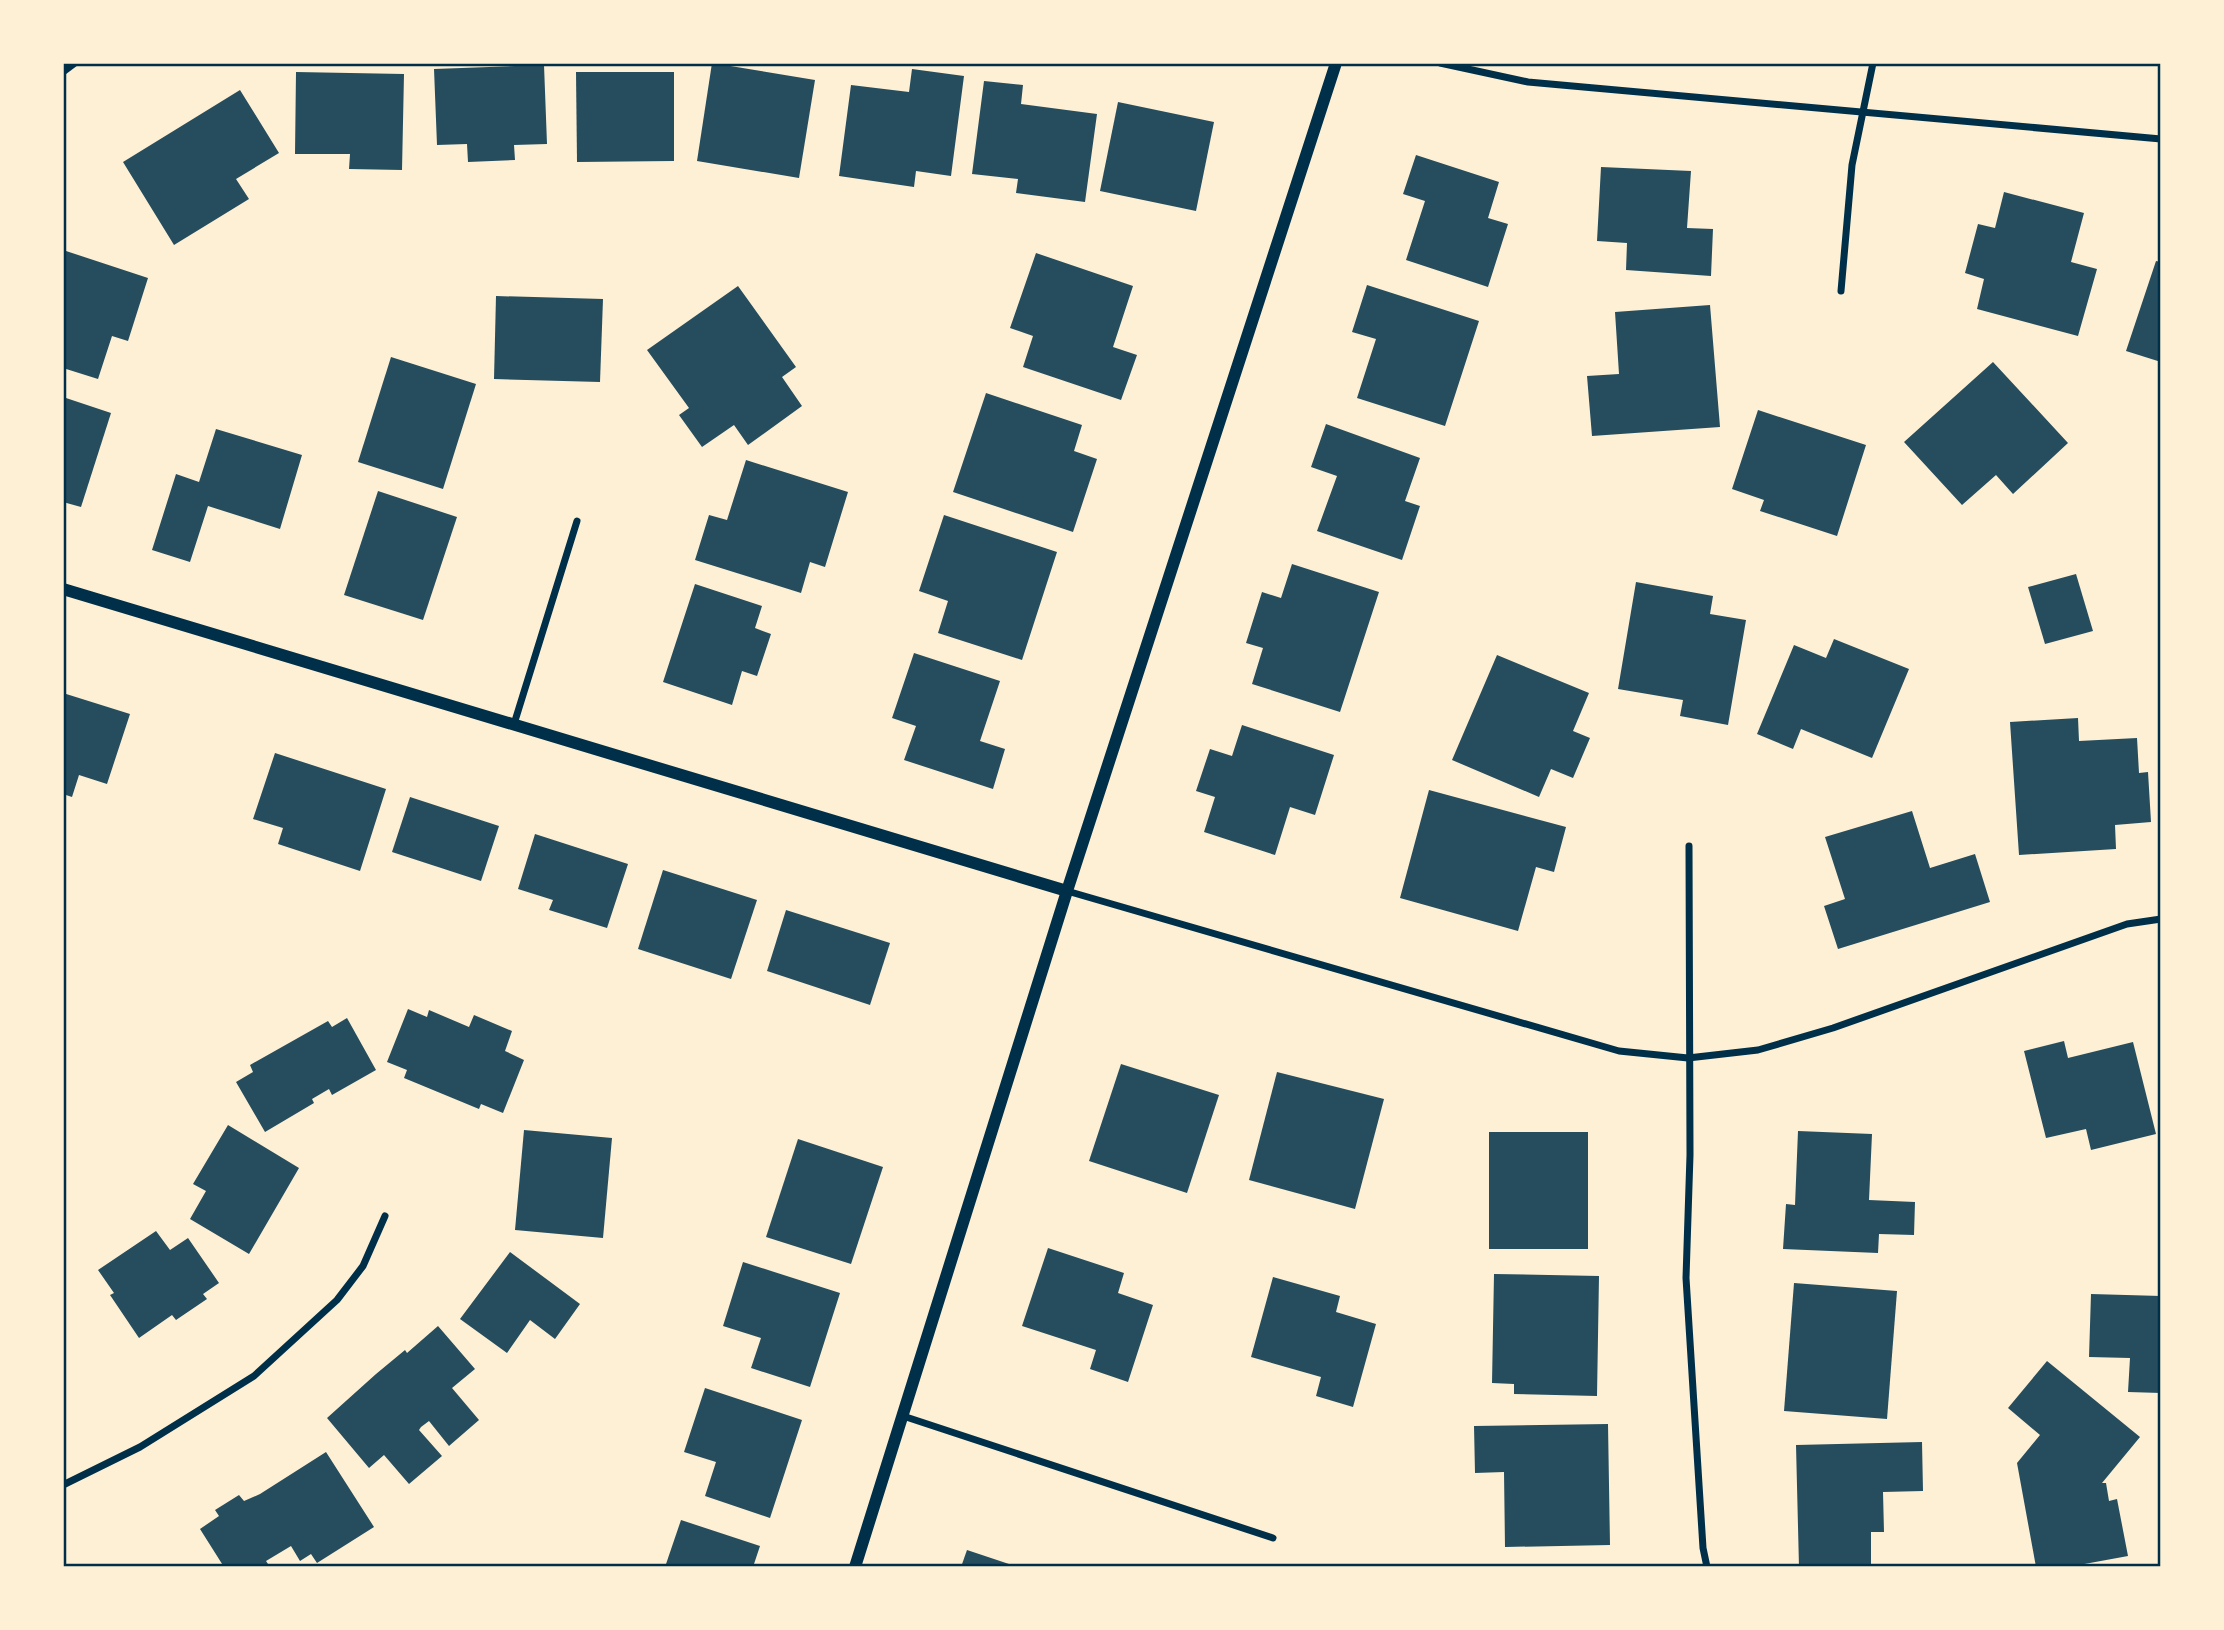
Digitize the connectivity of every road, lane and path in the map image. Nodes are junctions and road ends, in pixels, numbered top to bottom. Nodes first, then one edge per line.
1 (75, 63) edge
2 (1336, 63) edge
3 (1440, 63) edge
4 (1873, 63) edge
5 (63, 72) edge
6 (1862, 114) junction
7 (2161, 139) edge
8 (1842, 291) dead end
9 (577, 521) dead end
10 (63, 589) edge
11 (514, 724) junction
12 (1689, 846) dead end
13 (1067, 891) junction
14 (2161, 919) edge
15 (1688, 1058) junction
16 (385, 1216) dead end
17 (903, 1416) junction
18 (63, 1485) edge
19 (1273, 1538) dead end
20 (855, 1567) edge
21 (1707, 1567) edge

1 - 5 street
2 - 13 street
3 - 6 street
4 - 6 street
6 - 7 street
6 - 8 street
9 - 11 street
10 - 11 street
11 - 13 street
12 - 15 street
13 - 15 street
13 - 17 street
14 - 15 street
15 - 21 street
16 - 18 street
17 - 19 street
17 - 20 street

